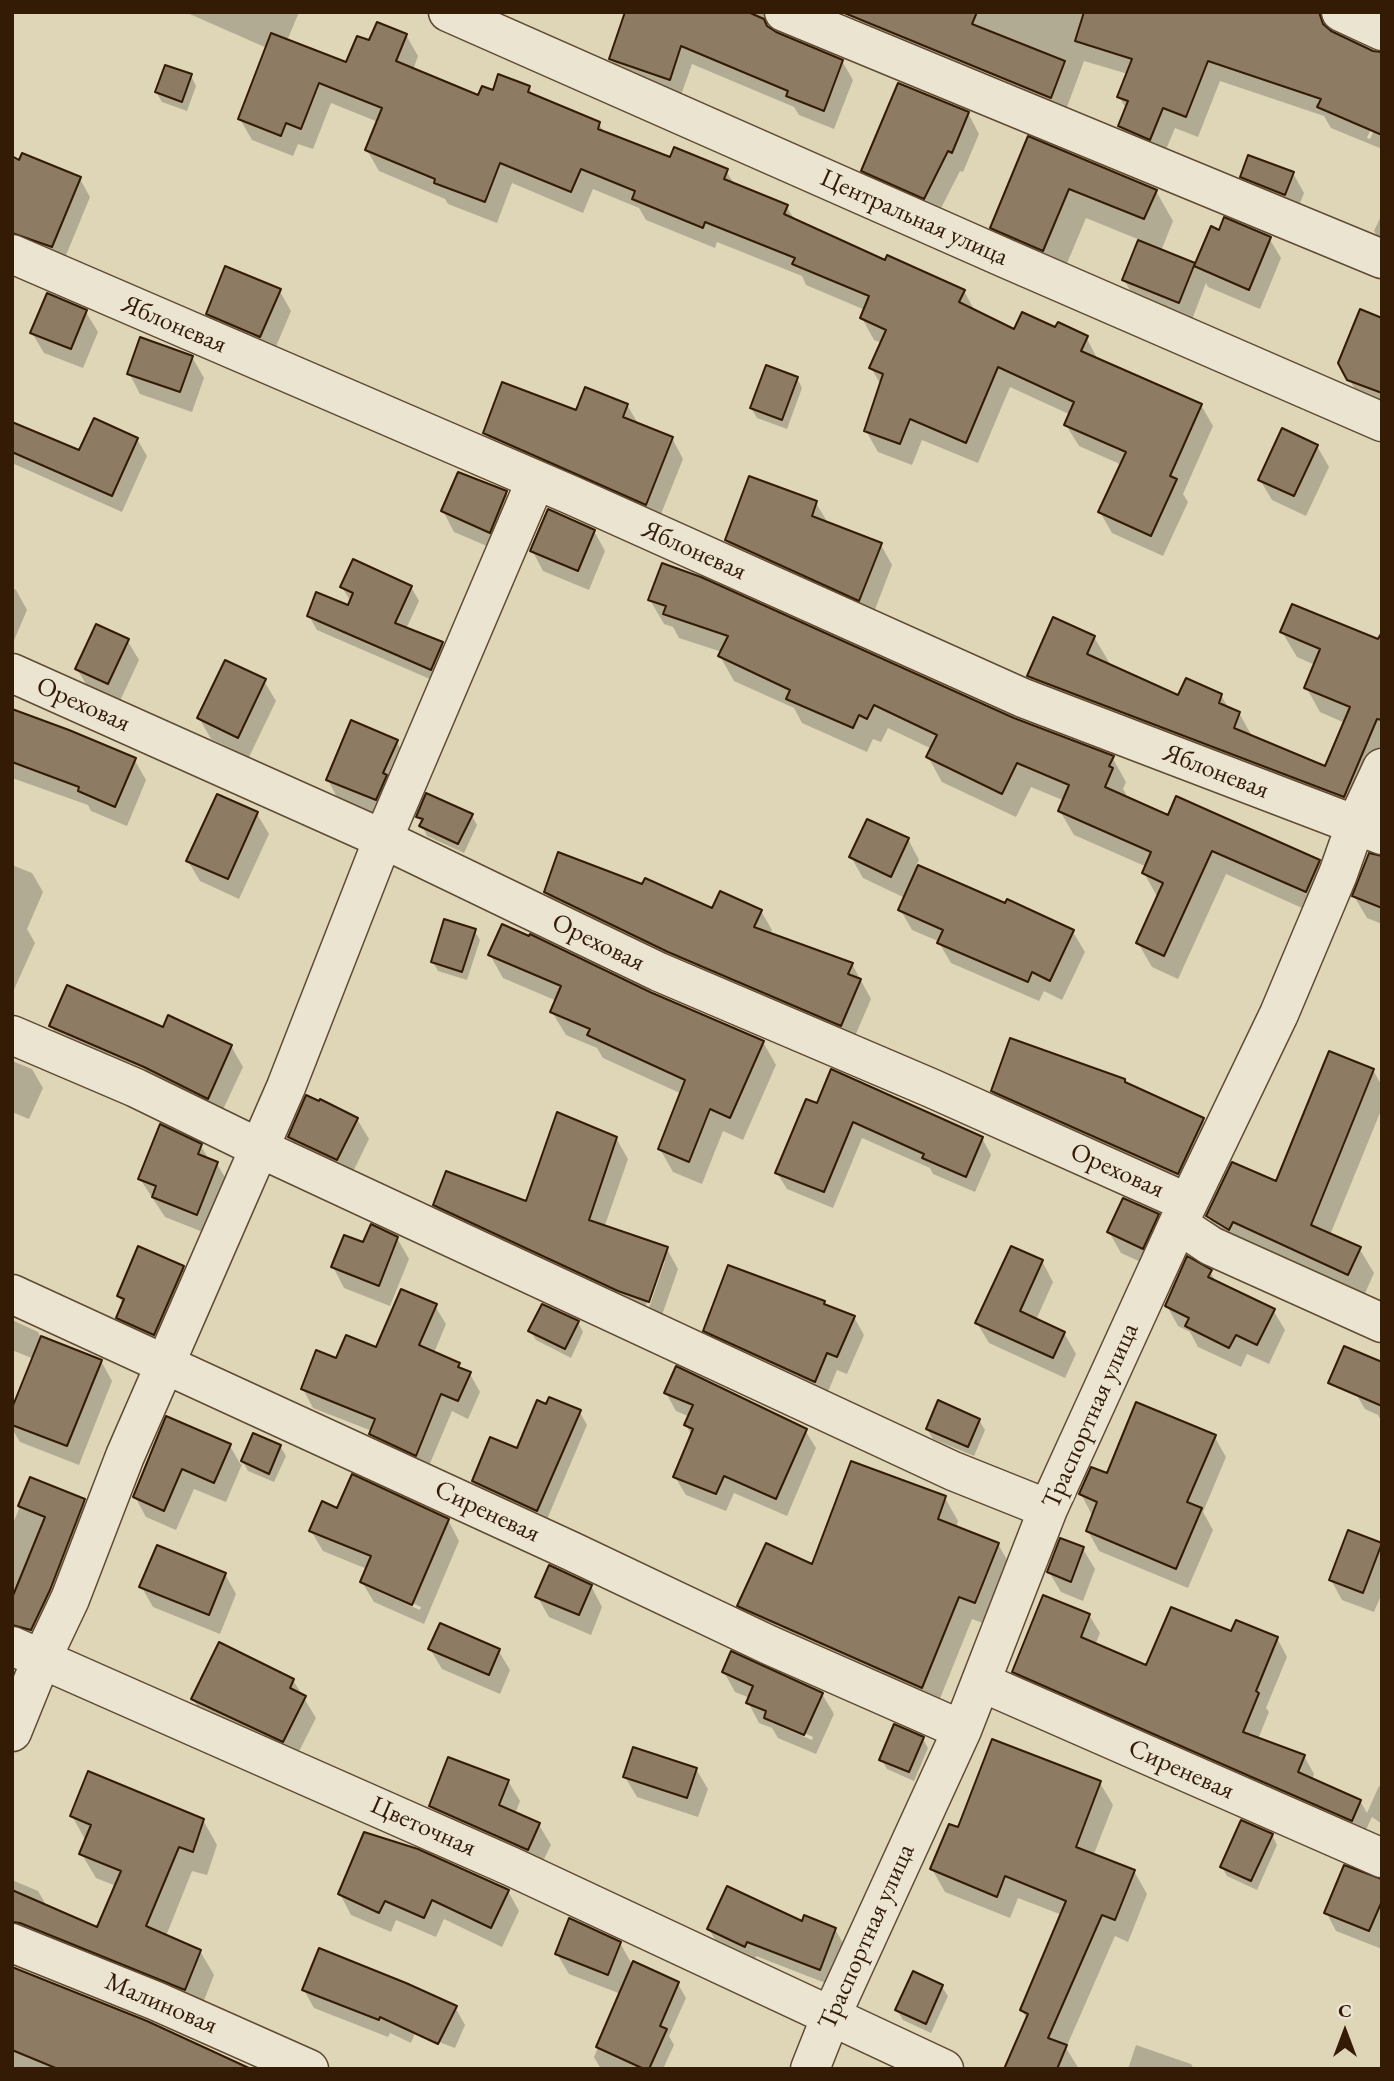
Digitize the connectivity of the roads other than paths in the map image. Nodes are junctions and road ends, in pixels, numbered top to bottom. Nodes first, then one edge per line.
1 (448, 12) edge
2 (784, 12) edge
3 (1341, 12) edge
4 (1382, 32) edge
5 (12, 254) edge
6 (1382, 259) edge
7 (1382, 422) edge
8 (536, 480) junction
9 (12, 673) edge
10 (1382, 768) edge
11 (1368, 830) edge
12 (383, 839) junction
13 (12, 1034) edge
14 (259, 1148) junction
15 (1183, 1213) junction
16 (12, 1294) edge
17 (1382, 1322) edge
18 (165, 1365) junction
19 (1048, 1509) junction
20 (27, 1652) edge
21 (981, 1682) junction
22 (962, 1730) junction
23 (12, 1732) edge
24 (1382, 1858) edge
25 (12, 1943) edge
26 (831, 2016) junction
27 (309, 2069) edge
28 (810, 2069) edge
29 (944, 2069) edge

1 - 7 street, Центральная улица
2 - 6 street
3 - 4 street
5 - 8 street, Яблоневая
8 - 11 street, Яблоневая
8 - 12 street
9 - 12 street, Ореховая
10 - 11 street, Траспортная улица
11 - 15 street, Траспортная улица
12 - 14 street
12 - 15 street, Ореховая
13 - 14 street
14 - 18 street
14 - 19 street
15 - 17 street, Ореховая
15 - 19 street, Траспортная улица
16 - 18 street, Сиреневая
18 - 20 street
18 - 22 street, Сиреневая
19 - 21 street, Траспортная улица
20 - 23 street
20 - 26 street, Цветочная
21 - 22 street, Траспортная улица
21 - 24 street, Сиреневая
22 - 26 street, Траспортная улица
25 - 27 street, Малиновая
26 - 28 street, Траспортная улица
26 - 29 street, Цветочная

